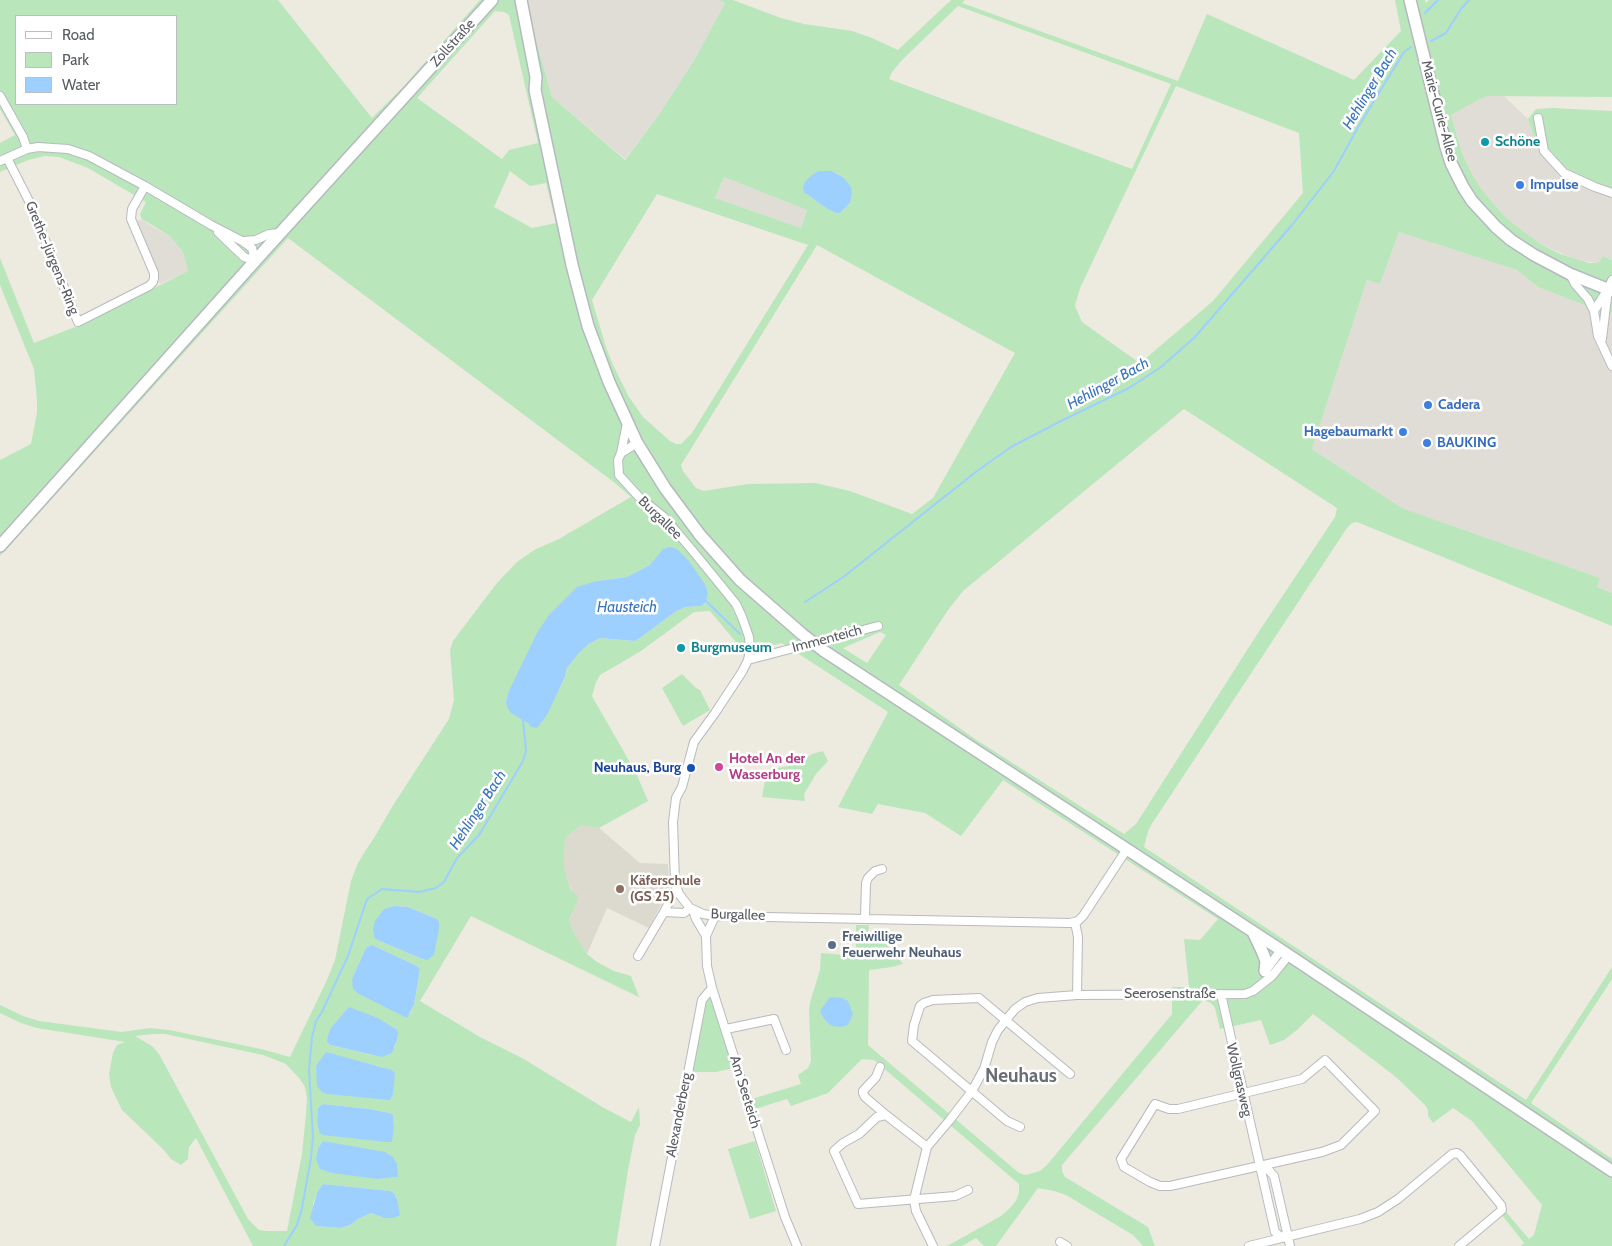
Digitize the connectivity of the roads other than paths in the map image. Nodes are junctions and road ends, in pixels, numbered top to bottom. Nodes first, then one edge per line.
1 (492, 0) edge
2 (513, 0) edge
3 (520, 0) edge
4 (1410, 0) edge
5 (535, 90) junction
6 (0, 96) edge
7 (1538, 118) dead end
8 (27, 149) junction
9 (4, 160) edge
10 (145, 186) junction
11 (1612, 193) edge
12 (211, 225) junction
13 (280, 233) junction
14 (242, 241) junction
15 (255, 261) junction
16 (1570, 274) junction
17 (1611, 287) edge
18 (1594, 311) junction
19 (1602, 345) junction
20 (1612, 366) edge
21 (627, 423) junction
22 (637, 443) junction
23 (621, 453) junction
24 (0, 546) edge
25 (878, 626) dead end
26 (748, 660) junction
27 (1127, 849) junction
28 (882, 869) dead end
29 (677, 888) junction
30 (691, 909) junction
31 (664, 912) junction
32 (715, 916) junction
33 (864, 918) junction
34 (1075, 922) junction
35 (1252, 931) junction
36 (706, 936) junction
37 (1285, 952) junction
38 (638, 956) dead end
39 (1265, 971) junction
40 (1259, 986) junction
41 (712, 988) junction
42 (1221, 994) junction
43 (1078, 995) junction
44 (1005, 1020) junction
45 (726, 1028) junction
46 (786, 1050) dead end
47 (880, 1067) dead end
48 (1070, 1074) dead end
49 (972, 1091) junction
50 (1242, 1093) junction
51 (886, 1115) junction
52 (1020, 1127) dead end
53 (927, 1147) junction
54 (1260, 1165) junction
55 (1612, 1171) edge
56 (968, 1190) dead end
57 (914, 1200) junction
58 (1288, 1237) junction
59 (1060, 1242) dead end
60 (655, 1246) edge
61 (797, 1246) edge
62 (933, 1246) edge
63 (1067, 1246) edge
64 (1249, 1246) edge
65 (1290, 1246) edge
66 (1459, 1246) edge

1 - 13 street, Zollstraße
2 - 5 street
3 - 5 street
4 - 16 street, Marie-Curie-Allee
5 - 21 street
6 - 8 street
7 - 11 street
8 - 9 street
8 - 10 street
9 - 10 street, Grethe-Jürgens-Ring
10 - 12 street
12 - 14 street
12 - 15 street
13 - 14 street
13 - 15 street, Zollstraße
14 - 15 street
15 - 24 street, Zollstraße
16 - 17 street, Marie-Curie-Allee
16 - 18 street
17 - 18 street
17 - 19 street
18 - 19 street
19 - 20 street
21 - 22 street
21 - 23 street, Burgallee
22 - 23 street
22 - 27 street, bridge
23 - 26 street, Burgallee
25 - 26 street, Immenteich
26 - 29 street, Burgallee
27 - 34 street
27 - 35 street
28 - 33 street
29 - 30 street, Burgallee
29 - 31 street
30 - 31 street
30 - 32 street, Burgallee
30 - 36 street, Am Seeteich
31 - 38 street
32 - 33 street, Burgallee
32 - 36 street, Am Seeteich
33 - 34 street, Burgallee
34 - 43 street
35 - 37 street
35 - 39 street
36 - 41 street, Am Seeteich
37 - 39 street
37 - 40 street, Seerosenstraße
37 - 55 street
39 - 40 street
40 - 42 street, Seerosenstraße
41 - 45 street, Am Seeteich
41 - 60 street, Alexanderberg
42 - 43 street, Seerosenstraße
42 - 50 street, Wollgrasweg
43 - 44 street, Seerosenstraße
44 - 48 street
44 - 49 street, Seerosenstraße
44 - 49 street
45 - 46 street
45 - 61 street, Am Seeteich
47 - 51 street
49 - 52 street
49 - 53 street, Seerosenstraße
50 - 54 street, Wollgrasweg
50 - 54 street
50 - 54 street
51 - 53 street
51 - 57 street
53 - 57 street, Seerosenstraße
54 - 58 street, Wollgrasweg
56 - 57 street
57 - 62 street
58 - 64 street
58 - 65 street
58 - 66 street
59 - 63 street

